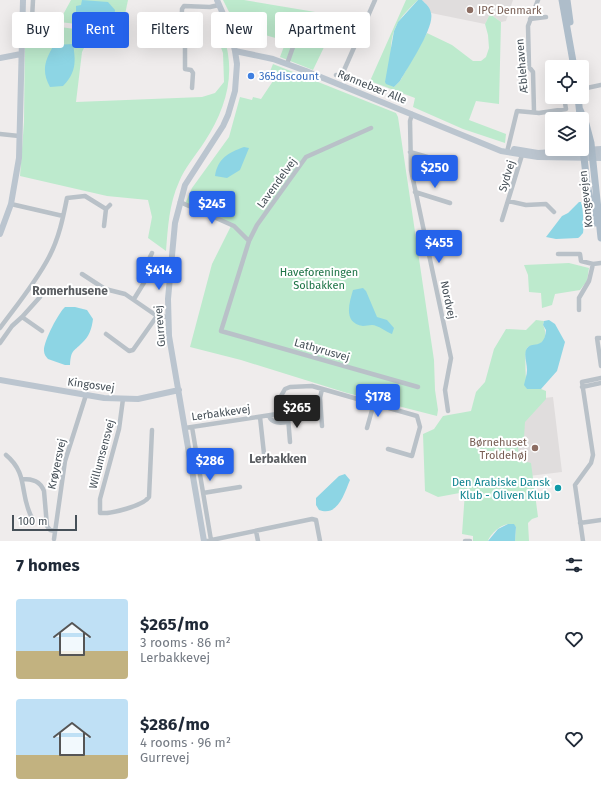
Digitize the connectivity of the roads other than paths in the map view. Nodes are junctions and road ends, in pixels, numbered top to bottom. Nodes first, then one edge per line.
1 (23, 0) edge
2 (33, 0) edge
3 (375, 0) edge
4 (538, 0) edge
5 (562, 0) edge
6 (567, 0) edge
7 (218, 3) edge
8 (33, 12) edge
9 (546, 17) dead end
10 (530, 19) junction
11 (293, 48) edge
12 (235, 51) junction
13 (21, 54) junction
14 (0, 58) edge
15 (572, 58) joint
16 (287, 64) junction
17 (341, 77) dead end
18 (601, 85) edge
19 (192, 88) dead end
20 (589, 88) edge
21 (565, 104) edge
22 (534, 111) junction
23 (412, 114) junction
24 (371, 128) dead end
25 (0, 134) edge
26 (18, 136) junction
27 (601, 149) edge
28 (507, 150) junction
29 (410, 152) junction
30 (545, 153) edge
31 (589, 153) edge
32 (589, 153) edge
33 (589, 153) edge
34 (601, 154) edge
35 (522, 155) junction
36 (550, 156) edge
37 (588, 156) edge
38 (588, 156) edge
39 (601, 158) edge
40 (448, 163) dead end
41 (415, 192) junction
42 (508, 201) junction
43 (180, 202) junction
44 (450, 203) dead end
45 (11, 204) junction
46 (554, 212) dead end
47 (63, 216) junction
48 (502, 220) dead end
49 (104, 226) dead end
50 (600, 227) edge
51 (0, 234) edge
52 (601, 239) edge
53 (249, 241) junction
54 (152, 253) dead end
55 (558, 254) dead end
56 (601, 263) edge
57 (593, 264) junction
58 (82, 274) dead end
59 (40, 297) dead end
60 (134, 299) junction
61 (579, 310) dead end
62 (157, 316) junction
63 (22, 317) junction
64 (168, 317) junction
65 (0, 328) edge
66 (42, 331) dead end
67 (221, 331) joint
68 (106, 334) dead end
69 (600, 338) edge
70 (0, 342) edge
71 (601, 366) edge
72 (601, 378) edge
73 (0, 380) edge
74 (601, 383) edge
75 (418, 387) dead end
76 (582, 387) junction
77 (322, 389) junction
78 (179, 390) junction
79 (86, 395) junction
80 (123, 399) junction
81 (374, 403) junction
82 (448, 411) dead end
83 (269, 416) junction
84 (260, 417) junction
85 (192, 426) junction
86 (322, 426) dead end
87 (185, 428) junction
88 (367, 428) dead end
89 (152, 430) dead end
90 (290, 442) dead end
91 (388, 449) dead end
92 (6, 455) dead end
93 (265, 463) dead end
94 (22, 478) junction
95 (240, 487) dead end
96 (203, 492) junction
97 (32, 518) dead end
98 (601, 520) edge
99 (580, 523) junction
100 (55, 531) junction
101 (256, 531) junction
102 (54, 539) dead end
103 (207, 541) edge
104 (258, 541) edge
105 (320, 541) edge
106 (465, 541) edge
107 (470, 541) edge
108 (582, 541) edge

1 - 13 street
2 - 8 street
3 - 17 street
4 - 10 street, Æblehaven
5 - 15 main road
6 - 15 main road
7 - 12 street, Gurrevej
7 - 19 street, Gurrevej
9 - 10 street
10 - 22 street, Æblehaven
11 - 16 street
12 - 16 street, Rønnebær Alle
12 - 43 street, Gurrevej
13 - 14 street
13 - 26 street
16 - 23 street, Rønnebær Alle
18 - 20 street
21 - 22 street
22 - 28 street
23 - 28 street, Rønnebær Alle
23 - 29 street, Nordvej
24 - 53 street, Lavendelvej
25 - 26 street
26 - 45 street
27 - 31 street, Rønnebær Alle
28 - 30 street, Rønnebær Alle
28 - 35 street, Rønnebær Alle
29 - 40 street
29 - 41 street, Nordvej
32 - 34 street
33 - 39 street, Rønnebær Alle
35 - 36 street, Rønnebær Alle
35 - 42 street, Sydvej
37 - 50 main road, Kongevejen
38 - 52 main road, Kongevejen
41 - 44 street
41 - 82 street, Nordvej
42 - 46 street, Sydvej
42 - 48 street, Sydvej
43 - 53 street
43 - 64 street, Gurrevej
45 - 47 street
45 - 51 street
47 - 49 street
47 - 65 street
50 - 52 main road, Kongevejen
53 - 67 street, Lavendelvej
54 - 60 street
55 - 57 street
56 - 57 street
57 - 61 street
58 - 60 street
59 - 63 street
60 - 62 street
62 - 64 street
62 - 68 street
63 - 66 street
63 - 70 street
64 - 78 street, Gurrevej
67 - 75 street, Lathyrusvej
69 - 71 street
72 - 76 street
73 - 79 street, Kingosvej
74 - 76 street
76 - 99 street
77 - 81 street
77 - 83 street
77 - 86 street
78 - 80 street, Kingosvej
78 - 87 street, Gurrevej
79 - 80 street, Kingosvej
79 - 100 street, Krøyersvej
80 - 89 street, Willumsensvej
81 - 88 street
81 - 91 street
83 - 84 street, Lerbakkevej
83 - 90 street, Lerbakkevej
84 - 85 street, Lerbakkevej
84 - 93 street, Lerbakkevej
85 - 87 street, Lerbakkevej
85 - 96 street
87 - 103 street, Gurrevej
92 - 94 street
94 - 97 street
94 - 100 street
95 - 96 street
96 - 103 street
98 - 99 street
99 - 108 street
100 - 102 street, Krøyersvej
101 - 103 street
101 - 104 street
101 - 105 street
106 - 107 street

